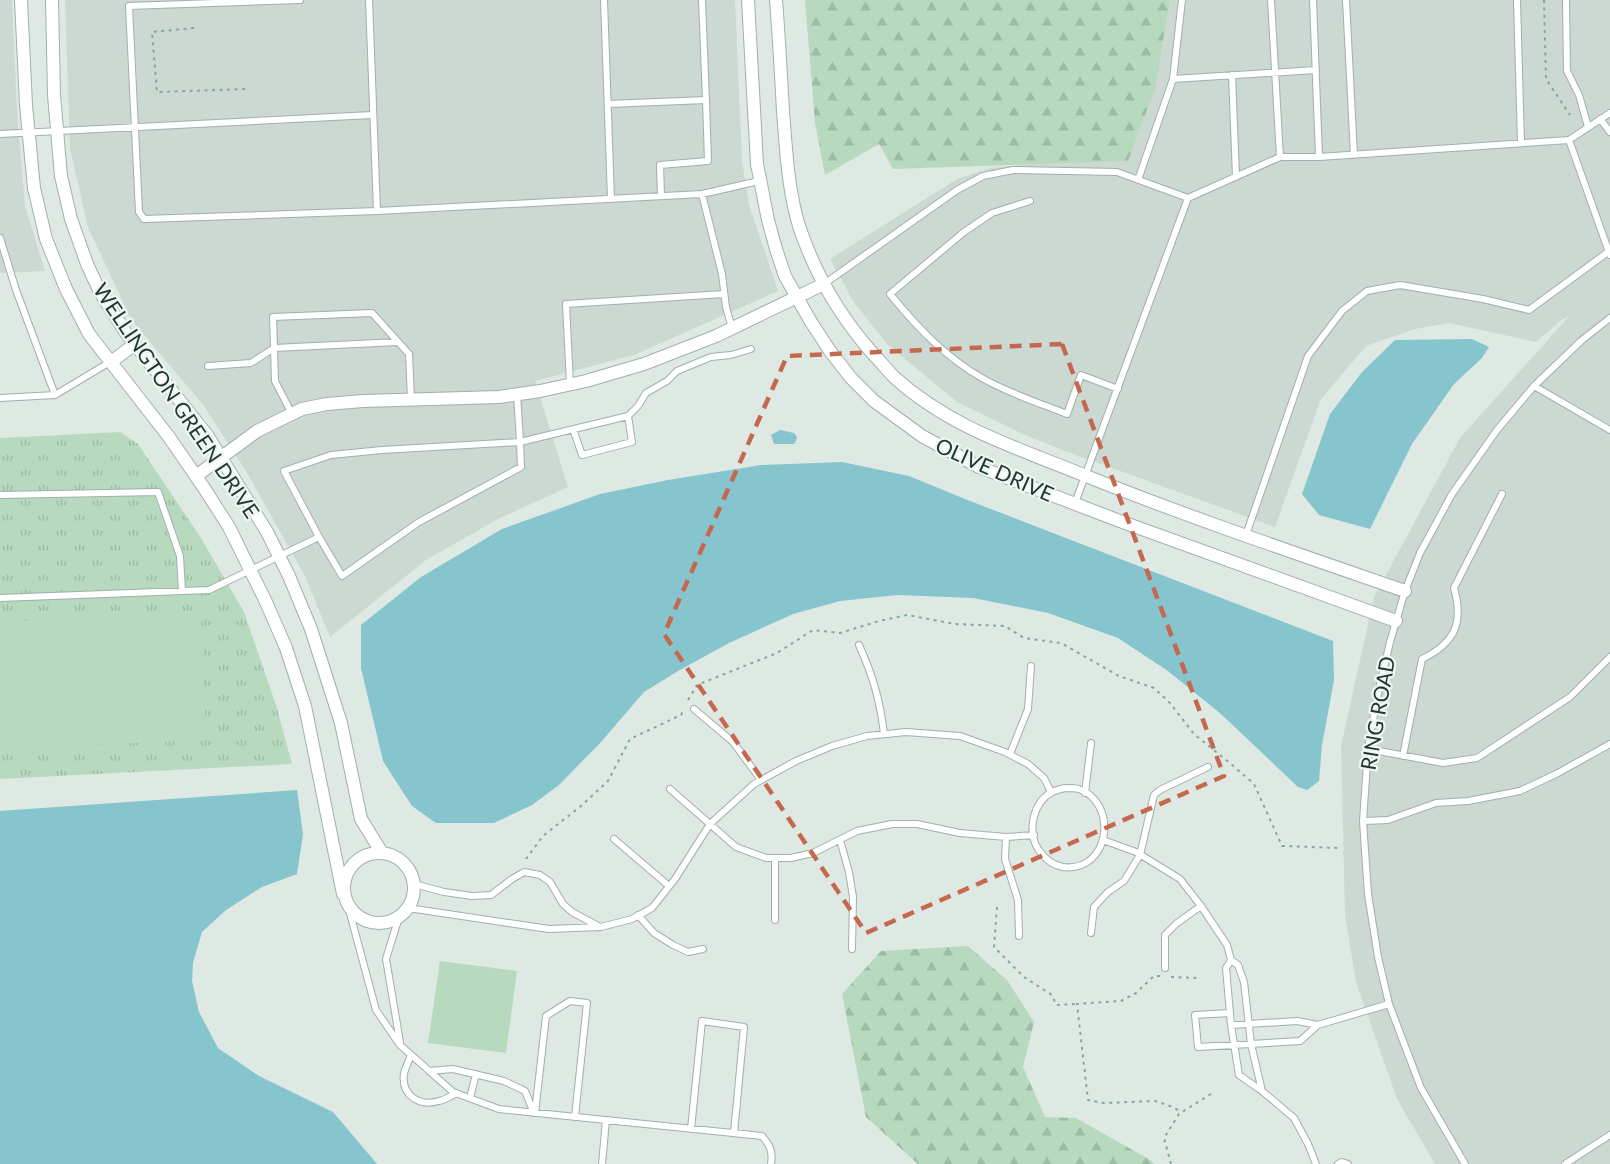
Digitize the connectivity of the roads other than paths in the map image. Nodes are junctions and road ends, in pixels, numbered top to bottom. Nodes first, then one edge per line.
1 (21, 0) edge
2 (52, 0) edge
3 (300, 0) edge
4 (369, 0) edge
5 (604, 0) edge
6 (702, 0) edge
7 (748, 0) edge
8 (776, 0) edge
9 (1182, 0) edge
10 (1271, 0) edge
11 (1313, 0) edge
12 (1346, 0) edge
13 (1517, 0) edge
14 (1566, 0) edge
15 (1316, 70) junction
16 (1275, 72) junction
17 (1232, 75) junction
18 (1173, 79) junction
19 (706, 100) junction
20 (608, 104) junction
21 (1610, 113) edge
22 (372, 115) junction
23 (1600, 119) junction
24 (135, 126) junction
25 (1588, 127) junction
26 (57, 131) junction
27 (1610, 132) edge
28 (29, 133) junction
29 (0, 134) edge
30 (1569, 140) junction
31 (1521, 143) junction
32 (1354, 155) junction
33 (1280, 157) junction
34 (1319, 157) junction
35 (1236, 177) junction
36 (1138, 180) junction
37 (759, 181) junction
38 (702, 194) junction
39 (661, 196) junction
40 (1188, 198) junction
41 (611, 199) junction
42 (1030, 201) dead end
43 (377, 211) junction
44 (0, 238) edge
45 (1609, 254) edge
46 (824, 284) junction
47 (724, 294) junction
48 (796, 297) junction
49 (1610, 318) edge
50 (733, 328) junction
51 (398, 342) junction
52 (135, 344) junction
53 (274, 348) junction
54 (751, 349) dead end
55 (111, 362) junction
56 (208, 366) dead end
57 (570, 384) junction
58 (1534, 386) junction
59 (1118, 389) junction
60 (55, 394) junction
61 (517, 394) junction
62 (0, 398) edge
63 (411, 399) junction
64 (292, 414) junction
65 (628, 416) junction
66 (573, 429) junction
67 (1610, 430) edge
68 (520, 442) junction
69 (221, 457) junction
70 (196, 476) junction
71 (1087, 476) junction
72 (1502, 494) dead end
73 (0, 495) edge
74 (1075, 504) junction
75 (1246, 535) junction
76 (319, 537) junction
77 (279, 556) junction
78 (250, 570) junction
79 (182, 591) junction
80 (1405, 591) junction
81 (0, 598) edge
82 (1396, 621) junction
83 (859, 645) dead end
84 (1610, 657) edge
85 (1031, 666) dead end
86 (694, 709) dead end
87 (884, 734) junction
88 (1091, 742) dead end
89 (1610, 744) edge
90 (1368, 749) junction
91 (1010, 754) junction
92 (1403, 756) junction
93 (1208, 767) dead end
94 (761, 780) junction
95 (670, 789) dead end
96 (1051, 792) junction
97 (1085, 793) junction
98 (1363, 821) junction
99 (710, 824) junction
100 (1034, 836) junction
101 (1006, 837) junction
102 (614, 839) dead end
103 (840, 840) junction
104 (1103, 840) junction
105 (382, 853) junction
106 (1140, 855) junction
107 (775, 858) junction
108 (414, 884) junction
109 (669, 886) junction
110 (345, 900) junction
111 (1201, 906) junction
112 (403, 913) junction
113 (638, 915) junction
114 (775, 920) dead end
115 (601, 927) junction
116 (1091, 933) dead end
117 (1019, 936) dead end
118 (703, 949) dead end
119 (852, 949) dead end
120 (1231, 960) junction
121 (1165, 968) dead end
122 (1389, 1004) junction
123 (1230, 1013) junction
124 (1249, 1024) junction
125 (1231, 1025) junction
126 (1318, 1025) junction
127 (1251, 1044) junction
128 (400, 1045) junction
129 (1234, 1046) junction
130 (411, 1055) junction
131 (429, 1071) junction
132 (476, 1074) junction
133 (1262, 1091) junction
134 (456, 1093) junction
135 (471, 1098) junction
136 (535, 1113) junction
137 (575, 1117) junction
138 (606, 1120) junction
139 (691, 1129) junction
140 (734, 1133) junction
141 (1610, 1135) edge
142 (602, 1164) edge
143 (771, 1164) edge
144 (1316, 1164) edge
145 (1338, 1164) edge
146 (1348, 1164) edge
147 (1465, 1164) edge
148 (1565, 1164) edge

1 - 28 street, WELLINGTON GREEN DRIVE
2 - 26 street, WELLINGTON GREEN DRIVE
3 - 24 lane
4 - 22 lane
5 - 20 lane
6 - 19 lane
7 - 37 street, OLIVE DRIVE
8 - 46 street, OLIVE DRIVE
9 - 18 lane
10 - 16 lane
11 - 15 lane
12 - 32 lane
13 - 31 lane
14 - 25 lane
15 - 16 lane
15 - 34 lane
16 - 17 lane
16 - 33 lane
17 - 18 lane
17 - 35 lane
18 - 36 lane
19 - 20 lane
19 - 39 lane
20 - 41 lane
21 - 23 lane
22 - 24 lane
22 - 43 lane
23 - 25 lane
23 - 27 lane
24 - 26 lane
24 - 43 lane
25 - 30 lane
26 - 28 lane
26 - 52 street, WELLINGTON GREEN DRIVE
28 - 29 lane
28 - 55 street, WELLINGTON GREEN DRIVE
30 - 31 lane
30 - 45 lane
31 - 32 lane
32 - 34 lane
33 - 34 lane
33 - 35 lane
35 - 40 lane
36 - 40 lane
36 - 46 lane
37 - 38 lane
37 - 48 street, OLIVE DRIVE
38 - 39 lane
38 - 47 lane
39 - 41 lane
40 - 59 lane
41 - 43 lane
42 - 59 lane
44 - 60 lane
45 - 75 lane
46 - 48 street
46 - 71 street, OLIVE DRIVE
47 - 50 lane
47 - 57 lane
48 - 50 street
48 - 74 street, OLIVE DRIVE
49 - 58 lane, RING ROAD
50 - 57 street
51 - 53 lane
51 - 53 lane
51 - 63 lane
52 - 55 street
52 - 69 street, WELLINGTON GREEN DRIVE
53 - 56 lane
53 - 64 lane
54 - 65 lane
55 - 60 lane
55 - 70 street, WELLINGTON GREEN DRIVE
57 - 61 street
58 - 67 lane
58 - 80 lane, RING ROAD
59 - 71 lane
60 - 62 lane
61 - 63 street
61 - 68 lane
63 - 64 street
64 - 69 street
65 - 66 lane
65 - 66 lane
66 - 68 lane
68 - 76 lane
68 - 76 lane
69 - 70 street
69 - 77 street, WELLINGTON GREEN DRIVE
70 - 78 street, WELLINGTON GREEN DRIVE
71 - 74 lane
71 - 75 street, OLIVE DRIVE
72 - 92 lane
73 - 79 lane
74 - 82 street, OLIVE DRIVE
75 - 80 street, OLIVE DRIVE
76 - 77 lane
77 - 78 lane
77 - 105 street, WELLINGTON GREEN DRIVE
78 - 79 lane
78 - 110 street, WELLINGTON GREEN DRIVE
79 - 81 lane
80 - 82 lane, RING ROAD
82 - 90 lane, RING ROAD
83 - 87 lane
84 - 92 lane
85 - 91 lane
86 - 94 lane
87 - 91 lane
87 - 94 lane
88 - 97 lane
89 - 98 lane
90 - 92 lane
90 - 98 lane, RING ROAD
91 - 96 lane
93 - 106 lane
94 - 99 lane
95 - 99 lane
96 - 97 lane
96 - 100 lane
97 - 104 lane
98 - 122 lane, RING ROAD
99 - 107 lane
99 - 109 lane
100 - 101 lane
100 - 104 lane
101 - 103 lane
101 - 117 lane
102 - 109 lane
103 - 107 lane
103 - 119 lane
104 - 106 lane
105 - 108 street
105 - 110 street
106 - 111 lane
106 - 116 lane
107 - 114 lane
108 - 112 street
108 - 115 lane
109 - 113 lane
110 - 112 street
110 - 128 lane, WELLINGTON GREEN DRIVE
111 - 120 lane
111 - 121 lane
112 - 115 lane
112 - 128 lane
113 - 115 lane
113 - 118 lane
120 - 123 lane
120 - 124 lane
122 - 126 lane
122 - 147 lane, RING ROAD
123 - 125 lane
123 - 129 lane
124 - 125 lane
124 - 126 lane
124 - 127 lane
125 - 129 lane
126 - 127 lane
127 - 129 lane
127 - 133 lane
128 - 130 lane, WELLINGTON GREEN DRIVE
129 - 133 lane
130 - 131 lane, WELLINGTON GREEN DRIVE
130 - 134 lane
131 - 132 lane
131 - 134 lane, WELLINGTON GREEN DRIVE
132 - 135 lane
132 - 136 lane
133 - 144 lane
134 - 135 lane, WELLINGTON GREEN DRIVE
135 - 136 lane, WELLINGTON GREEN DRIVE
136 - 137 lane, WELLINGTON GREEN DRIVE
136 - 137 lane
137 - 138 lane, WELLINGTON GREEN DRIVE
138 - 139 lane, WELLINGTON GREEN DRIVE
138 - 142 lane
139 - 140 lane, WELLINGTON GREEN DRIVE
139 - 140 lane
140 - 143 lane, WELLINGTON GREEN DRIVE
141 - 148 lane
145 - 146 lane

